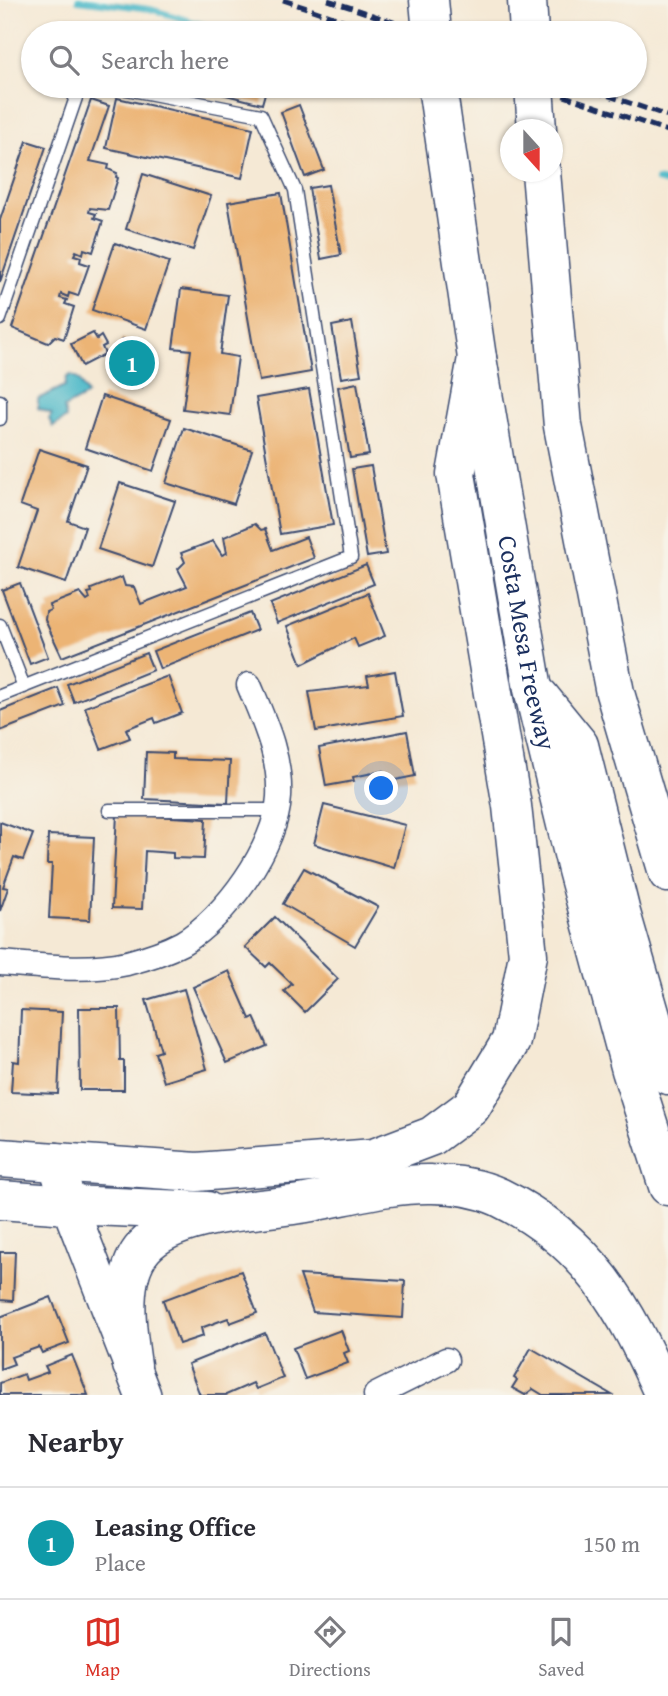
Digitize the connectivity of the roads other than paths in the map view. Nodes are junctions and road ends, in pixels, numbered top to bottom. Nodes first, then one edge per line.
1 (429, 0) edge
2 (527, 0) edge
3 (431, 21) edge
4 (528, 21) edge
5 (76, 98) edge
6 (173, 98) edge
7 (535, 98) edge
8 (438, 101) edge
9 (536, 119) edge
10 (542, 182) edge
11 (0, 319) edge
12 (477, 358) junction
13 (0, 401) edge
14 (0, 419) edge
15 (0, 625) edge
16 (248, 685) dead end
17 (24, 687) junction
18 (533, 689) junction
19 (615, 693) junction
20 (0, 696) edge
21 (109, 810) dead end
22 (275, 810) junction
23 (668, 821) edge
24 (668, 873) edge
25 (0, 963) edge
26 (668, 1075) edge
27 (0, 1158) edge
28 (56, 1162) junction
29 (668, 1186) edge
30 (0, 1200) edge
31 (69, 1205) junction
32 (236, 1212) junction
33 (446, 1360) dead end
34 (138, 1380) edge
35 (376, 1395) edge
36 (664, 1395) edge

1 - 3 main road
2 - 4 main road
5 - 11 lane
6 - 17 lane
7 - 9 main road
8 - 12 main road, Costa Mesa Freeway
10 - 19 main road
12 - 18 main road, Costa Mesa Freeway
12 - 28 main road
13 - 14 lane
15 - 17 lane
16 - 22 street
17 - 20 lane
18 - 26 main road
18 - 29 main road, Costa Mesa Freeway
19 - 23 main road
19 - 24 main road
21 - 22 lane
22 - 25 street
27 - 28 main road
28 - 31 main road
30 - 31 main road
31 - 32 main road
31 - 34 main road
32 - 34 main road
32 - 36 main road
33 - 35 street

